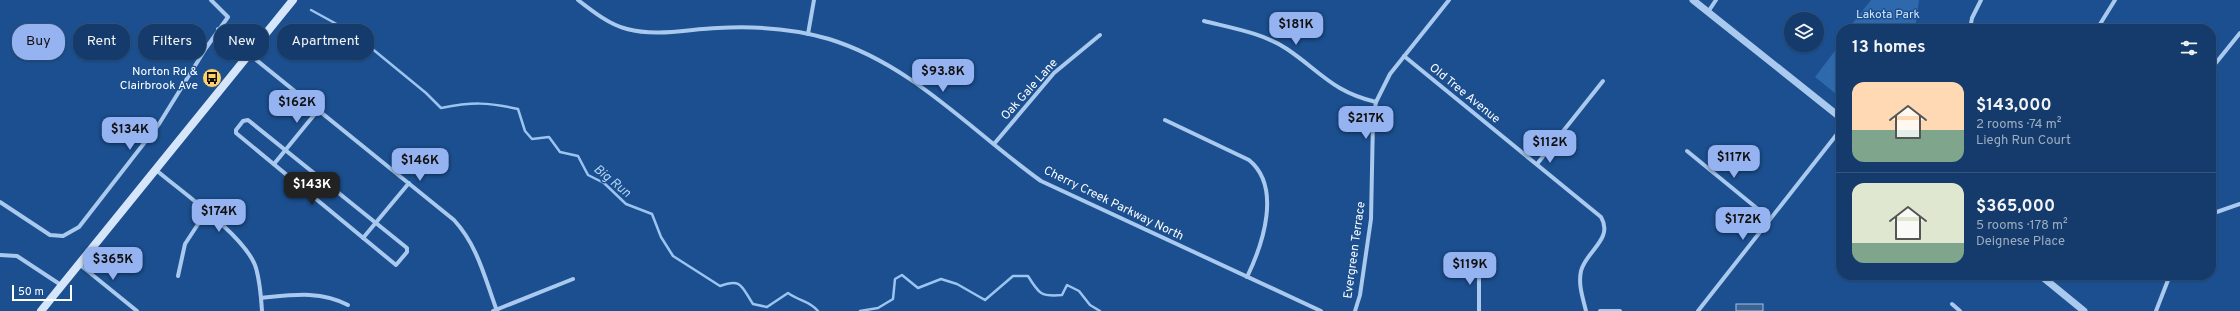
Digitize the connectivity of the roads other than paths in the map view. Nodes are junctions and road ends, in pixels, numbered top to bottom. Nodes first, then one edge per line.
1 (211, 0) edge
2 (293, 0) edge
3 (578, 0) edge
4 (814, 0) edge
5 (1449, 0) edge
6 (1693, 0) edge
7 (1716, 0) edge
8 (1981, 0) edge
9 (2115, 0) edge
10 (1708, 12) junction
11 (1204, 21) dead end
12 (222, 24) edge
13 (1971, 24) edge
14 (2100, 24) edge
15 (269, 29) edge
16 (2240, 33) edge
17 (808, 34) junction
18 (1100, 35) dead end
19 (214, 36) edge
20 (1404, 56) junction
21 (244, 60) edge
22 (260, 60) edge
23 (2216, 63) edge
24 (1603, 81) dead end
25 (1376, 102) junction
26 (319, 109) junction
27 (1836, 114) edge
28 (1165, 120) dead end
29 (1836, 135) edge
30 (994, 144) junction
31 (287, 149) junction
32 (1688, 151) dead end
33 (274, 164) junction
34 (1537, 164) junction
35 (155, 169) junction
36 (410, 183) junction
37 (0, 202) edge
38 (2240, 204) edge
39 (206, 212) junction
40 (2216, 212) edge
41 (1770, 218) junction
42 (376, 223) junction
43 (362, 238) junction
44 (0, 255) edge
45 (1479, 260) dead end
46 (79, 264) junction
47 (178, 276) dead end
48 (1247, 277) junction
49 (572, 279) dead end
50 (2046, 280) edge
51 (2169, 280) edge
52 (61, 285) junction
53 (261, 298) junction
54 (1952, 304) dead end
55 (348, 306) dead end
56 (41, 311) edge
57 (137, 311) edge
58 (262, 311) edge
59 (495, 311) edge
60 (1321, 311) edge
61 (1355, 311) edge
62 (1479, 311) edge
63 (1586, 311) edge
64 (1600, 311) edge
65 (1620, 311) edge
66 (1698, 311) edge
67 (1960, 311) edge
68 (2084, 311) edge
69 (2156, 311) edge

1 - 12 street
2 - 15 main road
3 - 17 street, Cherry Creek Parkway North
4 - 17 street
5 - 20 street, Evergreen Terrace
6 - 10 street
7 - 10 street
8 - 13 street
9 - 14 street
10 - 27 street
11 - 25 street
16 - 23 street
17 - 30 street, Cherry Creek Parkway North
18 - 30 street, Oak Gale Lane
19 - 37 street
20 - 25 street, Evergreen Terrace
20 - 34 street, Old Tree Avenue
21 - 35 main road
22 - 26 street
24 - 34 street
25 - 61 street, Evergreen Terrace
26 - 31 street
26 - 36 street
28 - 48 street
29 - 41 street
30 - 48 street, Cherry Creek Parkway North
31 - 33 street
31 - 33 street
31 - 42 street
32 - 41 street
33 - 43 street
34 - 63 street, Old Tree Avenue
35 - 39 street
35 - 46 main road
36 - 42 street
36 - 59 street
38 - 40 street
39 - 47 street
39 - 53 street
41 - 66 street
42 - 43 street
42 - 43 street
44 - 52 street
45 - 62 street
46 - 52 main road
46 - 57 street
48 - 60 street, Cherry Creek Parkway North
49 - 59 street
50 - 68 street
51 - 69 street
52 - 56 main road
53 - 55 street
53 - 58 street
54 - 67 street
64 - 65 street

